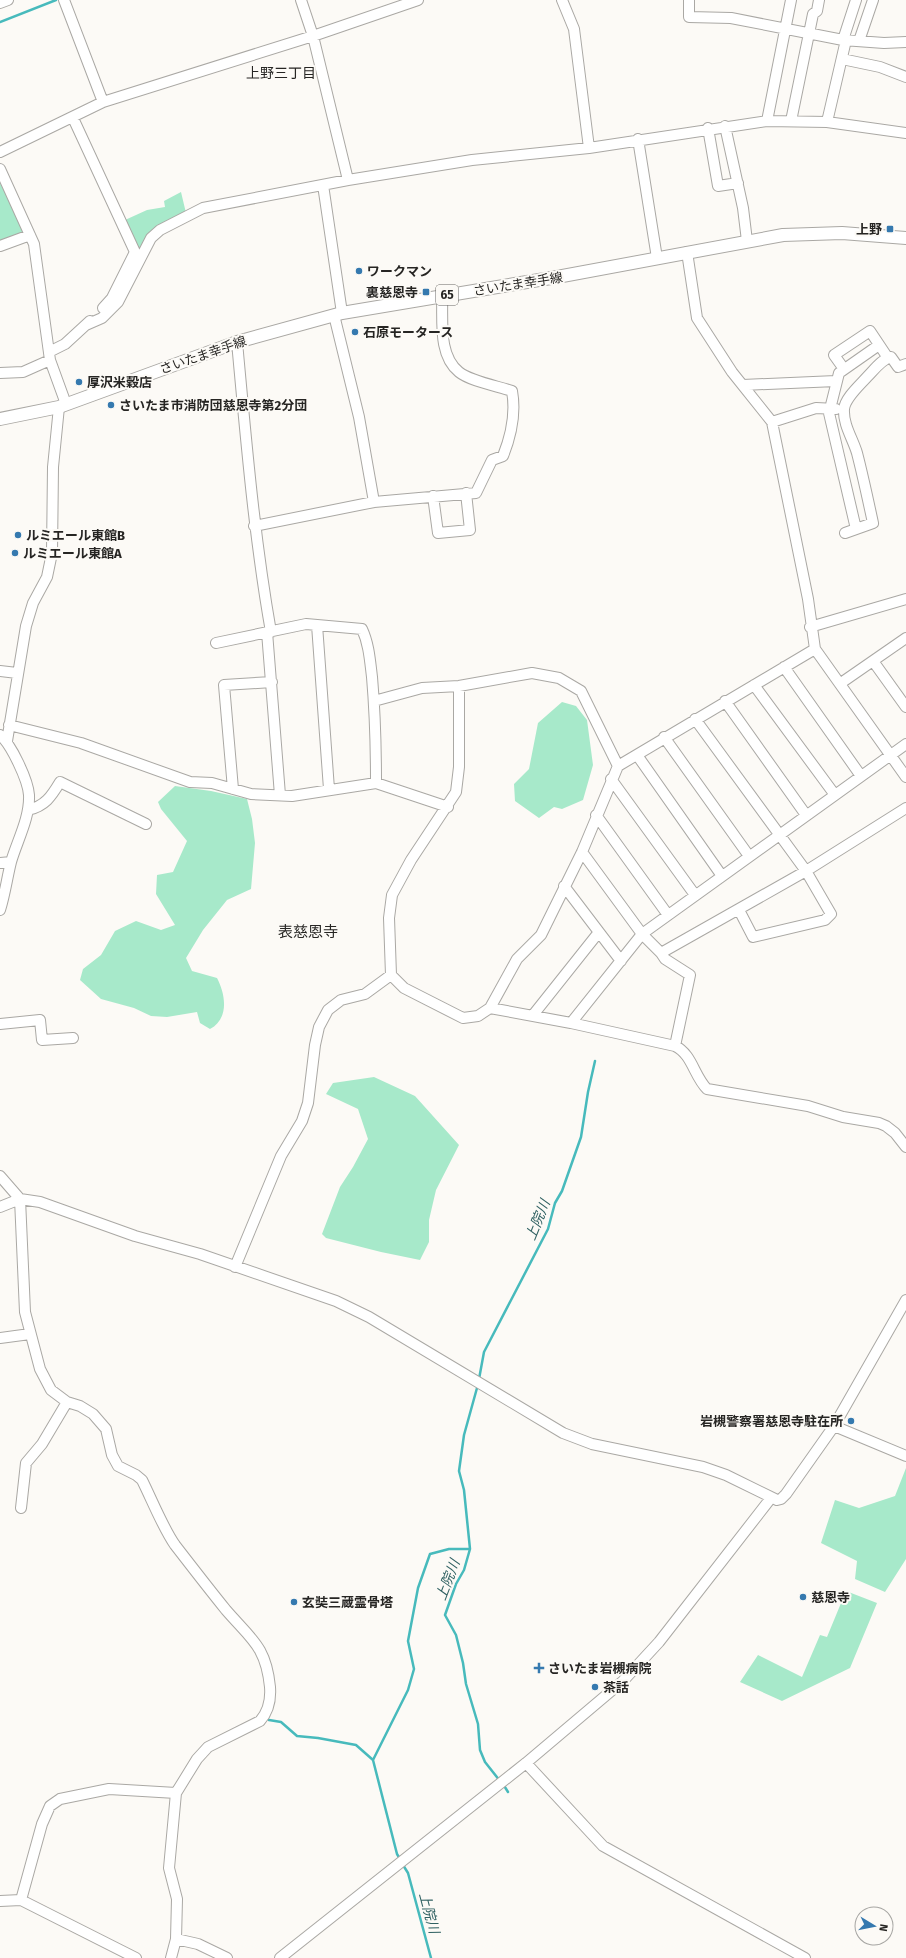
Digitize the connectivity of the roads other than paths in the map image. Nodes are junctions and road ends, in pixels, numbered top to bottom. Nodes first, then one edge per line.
1 (8, 0) edge
2 (64, 0) edge
3 (301, 0) edge
4 (418, 0) edge
5 (562, 0) edge
6 (690, 0) edge
7 (791, 0) edge
8 (819, 0) edge
9 (856, 0) edge
10 (873, 0) edge
11 (0, 3) edge
12 (785, 29) junction
13 (809, 34) junction
14 (314, 36) junction
15 (844, 40) junction
16 (859, 41) junction
17 (906, 42) edge
18 (842, 59) junction
19 (906, 77) edge
20 (103, 102) junction
21 (73, 118) junction
22 (767, 121) junction
23 (791, 122) junction
24 (827, 122) junction
25 (725, 126) junction
26 (708, 128) junction
27 (906, 133) edge
28 (638, 139) junction
29 (589, 148) junction
30 (0, 152) edge
31 (1, 175) edge
32 (348, 180) junction
33 (738, 183) junction
34 (323, 185) junction
35 (30, 235) junction
36 (906, 238) edge
37 (747, 241) junction
38 (0, 246) edge
39 (687, 252) junction
40 (657, 258) junction
41 (442, 296) junction
42 (338, 314) junction
43 (86, 325) junction
44 (237, 342) junction
45 (879, 345) junction
46 (50, 356) junction
47 (888, 358) junction
48 (906, 364) edge
49 (844, 369) junction
50 (0, 373) edge
51 (836, 381) junction
52 (743, 385) junction
53 (62, 405) junction
54 (830, 409) junction
55 (844, 409) junction
56 (0, 419) edge
57 (772, 422) junction
58 (466, 493) junction
59 (433, 496) junction
60 (374, 502) junction
61 (254, 526) junction
62 (856, 529) junction
63 (845, 533) dead end
64 (906, 599) edge
65 (317, 625) junction
66 (810, 627) junction
67 (269, 632) junction
68 (216, 643) dead end
69 (904, 643) edge
70 (814, 649) junction
71 (873, 661) junction
72 (784, 667) junction
73 (0, 671) edge
74 (17, 673) junction
75 (272, 682) junction
76 (841, 684) junction
77 (754, 685) junction
78 (459, 686) junction
79 (374, 701) junction
80 (725, 701) junction
81 (906, 707) edge
82 (695, 719) junction
83 (9, 724) junction
84 (664, 737) junction
85 (3, 738) edge
86 (906, 744) edge
87 (637, 755) junction
88 (891, 755) junction
89 (618, 766) junction
90 (861, 776) junction
91 (906, 777) edge
92 (611, 779) junction
93 (376, 783) junction
94 (233, 789) junction
95 (329, 789) junction
96 (280, 795) junction
97 (835, 795) junction
98 (448, 807) junction
99 (906, 808) edge
100 (28, 810) junction
101 (806, 815) junction
102 (596, 816) junction
103 (146, 824) dead end
104 (778, 835) junction
105 (582, 852) junction
106 (749, 856) junction
107 (11, 862) junction
108 (0, 863) edge
109 (806, 871) junction
110 (722, 876) junction
111 (564, 886) junction
112 (695, 895) junction
113 (0, 910) edge
114 (739, 910) junction
115 (668, 915) junction
116 (599, 932) junction
117 (642, 934) junction
118 (661, 953) junction
119 (621, 961) junction
120 (391, 975) junction
121 (490, 1008) junction
122 (533, 1015) junction
123 (571, 1023) junction
124 (0, 1024) edge
125 (73, 1038) dead end
126 (675, 1046) junction
127 (906, 1147) edge
128 (0, 1176) edge
129 (20, 1199) junction
130 (0, 1207) edge
131 (236, 1267) junction
132 (906, 1300) edge
133 (30, 1334) junction
134 (0, 1338) edge
135 (67, 1402) junction
136 (834, 1426) junction
137 (906, 1456) edge
138 (771, 1498) junction
139 (21, 1508) dead end
140 (526, 1763) junction
141 (176, 1793) junction
142 (21, 1900) junction
143 (0, 1901) edge
144 (176, 1939) junction
145 (136, 1958) edge
146 (171, 1958) edge
147 (227, 1958) edge
148 (280, 1958) edge
149 (805, 1958) edge

1 - 11 street
2 - 20 street
3 - 14 street
4 - 14 street
5 - 29 street
6 - 12 street
7 - 12 street
8 - 13 street
9 - 15 street
10 - 16 street
12 - 13 street
12 - 22 street
13 - 15 street
13 - 23 street
14 - 20 street
14 - 32 street
15 - 16 street
15 - 18 street
16 - 17 street
18 - 19 street
18 - 24 street
20 - 21 street
21 - 30 street
21 - 43 street
22 - 23 street
22 - 25 street
23 - 24 street
24 - 27 street
25 - 26 street
25 - 33 street
26 - 28 street
26 - 33 street
28 - 29 street
28 - 40 street
29 - 32 street
31 - 35 street
32 - 34 street
33 - 37 street
34 - 42 street
34 - 43 street
35 - 38 street
35 - 46 street
36 - 37 main road, さいたま幸手線 / 65
37 - 39 main road, さいたま幸手線 / 65
39 - 40 main road, さいたま幸手線 / 65
39 - 52 street
40 - 41 main road, さいたま幸手線 / 65
41 - 42 main road, さいたま幸手線 / 65
41 - 58 street
42 - 44 main road, さいたま幸手線 / 65
42 - 60 street
43 - 46 street
44 - 53 main road, さいたま幸手線 / 65
44 - 61 street
45 - 47 street
45 - 49 street
45 - 49 street
46 - 50 street
46 - 53 street
47 - 48 street
47 - 55 street
49 - 51 street
51 - 52 street
51 - 54 street
52 - 57 street
53 - 56 main road, さいたま幸手線 / 65
53 - 74 street
54 - 55 street
54 - 57 street
54 - 62 street
55 - 62 street
57 - 66 street
58 - 59 street
58 - 59 street
59 - 60 street
60 - 61 street
61 - 67 street
62 - 63 street
64 - 66 street
65 - 67 street
65 - 79 street
65 - 95 street
66 - 70 street
67 - 68 street
67 - 75 street
69 - 71 street
70 - 72 street
70 - 76 street
71 - 76 street
71 - 81 street
72 - 77 street
72 - 90 street
73 - 74 street
74 - 83 street
75 - 94 street
75 - 96 street
76 - 88 street
77 - 80 street
77 - 97 street
78 - 79 street
78 - 89 street
78 - 98 street
79 - 93 street
80 - 82 street
80 - 101 street
82 - 84 street
82 - 104 street
83 - 85 street
83 - 94 street
84 - 87 street
84 - 106 street
85 - 100 street
86 - 88 street
87 - 89 street
87 - 110 street
88 - 90 street
88 - 91 street
89 - 92 street
90 - 97 street
92 - 102 street
92 - 112 street
93 - 95 street
93 - 98 street
94 - 96 street
95 - 96 street
97 - 101 street
98 - 120 street
99 - 109 street
100 - 103 street
100 - 107 street
101 - 104 street
102 - 105 street
102 - 115 street
104 - 106 street
104 - 109 street
105 - 111 street
105 - 117 street
106 - 110 street
107 - 108 street
107 - 113 street
109 - 114 street
109 - 114 street
110 - 112 street
111 - 116 street
111 - 121 street
112 - 115 street
114 - 118 street
115 - 117 street
116 - 119 street
116 - 122 street
117 - 118 street
117 - 119 street
118 - 126 street
119 - 123 street
120 - 121 street
120 - 131 street
121 - 122 street
122 - 123 street
123 - 126 street
124 - 125 street
126 - 127 street
128 - 129 street
129 - 130 street
129 - 131 street
129 - 133 street
131 - 138 street
132 - 136 street
133 - 134 street
133 - 135 street
135 - 139 street
135 - 141 street
136 - 137 street
136 - 138 street
138 - 140 street
140 - 148 street
140 - 149 street
141 - 142 street
141 - 144 street
142 - 143 street
142 - 145 street
144 - 146 street
144 - 147 street

